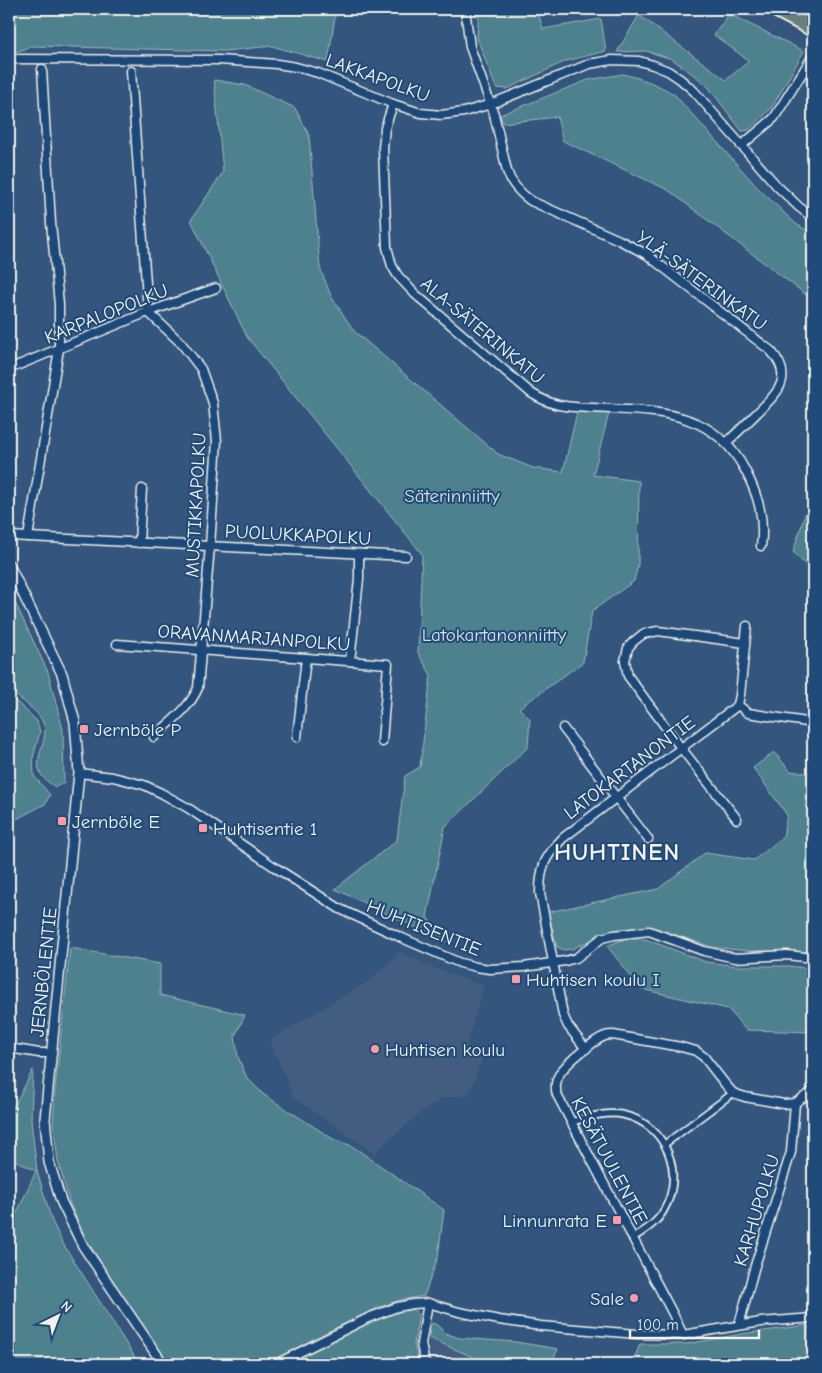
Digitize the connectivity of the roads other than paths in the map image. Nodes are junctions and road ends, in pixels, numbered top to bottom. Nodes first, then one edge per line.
1 (465, 9) edge
2 (775, 9) edge
3 (813, 29) edge
4 (9, 58) edge
5 (812, 59) edge
6 (42, 69) dead end
7 (131, 71) dead end
8 (393, 104) junction
9 (491, 104) junction
10 (742, 146) junction
11 (813, 218) edge
12 (216, 288) dead end
13 (148, 312) junction
14 (59, 349) junction
15 (9, 369) edge
16 (726, 444) junction
17 (142, 489) dead end
18 (9, 536) edge
19 (28, 537) junction
20 (139, 543) junction
21 (210, 546) junction
22 (761, 546) dead end
23 (360, 554) junction
24 (406, 556) dead end
25 (9, 565) edge
26 (748, 626) dead end
27 (745, 643) junction
28 (117, 644) dead end
29 (202, 650) junction
30 (306, 658) junction
31 (350, 661) junction
32 (738, 705) junction
33 (813, 723) edge
34 (563, 728) dead end
35 (154, 737) dead end
36 (297, 737) dead end
37 (382, 742) dead end
38 (681, 748) junction
39 (79, 773) junction
40 (616, 796) junction
41 (737, 819) dead end
42 (648, 839) dead end
43 (813, 958) edge
44 (554, 963) junction
45 (9, 1048) edge
46 (586, 1049) junction
47 (51, 1053) junction
48 (813, 1091) edge
49 (733, 1093) junction
50 (795, 1104) junction
51 (572, 1122) junction
52 (665, 1144) junction
53 (633, 1238) junction
54 (428, 1303) junction
55 (813, 1318) edge
56 (739, 1325) junction
57 (683, 1334) junction
58 (163, 1364) edge
59 (276, 1364) edge
60 (425, 1364) edge

1 - 9 street, YLÄ-SÄTERINKATU
2 - 3 highway
4 - 8 street, LAKKAPOLKU
5 - 10 street
6 - 14 street
7 - 13 street
8 - 9 street, LAKKAPOLKU
8 - 16 street, ALA-SÄTERINKATU
9 - 10 street, LAKKAPOLKU
9 - 16 street, YLÄ-SÄTERINKATU
10 - 11 street, LAKKAPOLKU
12 - 13 street, KARPALOPOLKU
13 - 14 street, KARPALOPOLKU
13 - 21 street, MUSTIKKAPOLKU
14 - 15 street, KARPALOPOLKU
14 - 19 street
16 - 22 street, ALA-SÄTERINKATU
17 - 20 street
18 - 19 street, PUOLUKKAPOLKU
19 - 20 street, PUOLUKKAPOLKU
20 - 21 street, PUOLUKKAPOLKU
21 - 23 street, PUOLUKKAPOLKU
21 - 29 street, MUSTIKKAPOLKU
23 - 24 street, PUOLUKKAPOLKU
23 - 31 street
25 - 39 street, JERNBÖLENTIE
26 - 27 street
27 - 32 street
27 - 38 street
28 - 29 street, ORAVANMARJANPOLKU
29 - 30 street, ORAVANMARJANPOLKU
29 - 35 street, MUSTIKKAPOLKU
30 - 31 street, ORAVANMARJANPOLKU
30 - 36 street
31 - 37 street, ORAVANMARJANPOLKU
32 - 33 street
32 - 38 street, LATOKARTANONTIE
34 - 40 street
38 - 40 street, LATOKARTANONTIE
38 - 41 street
39 - 44 street, HUHTISENTIE
39 - 47 street, JERNBÖLENTIE
40 - 42 street
40 - 44 street, LATOKARTANONTIE
43 - 44 street, HUHTISENTIE
44 - 46 street, LATOKARTANONTIE
45 - 47 street
46 - 49 street, KESÄTUULENTIE
46 - 51 street, KESÄTUULENTIE
47 - 58 street, JERNBÖLENTIE
48 - 50 street
49 - 50 street
49 - 52 street
50 - 56 street, KARHUPOLKU
51 - 52 street
51 - 53 street, KESÄTUULENTIE
52 - 53 street
53 - 57 street, KESÄTUULENTIE
54 - 57 street
54 - 59 street
54 - 60 street
55 - 56 street
56 - 57 street

